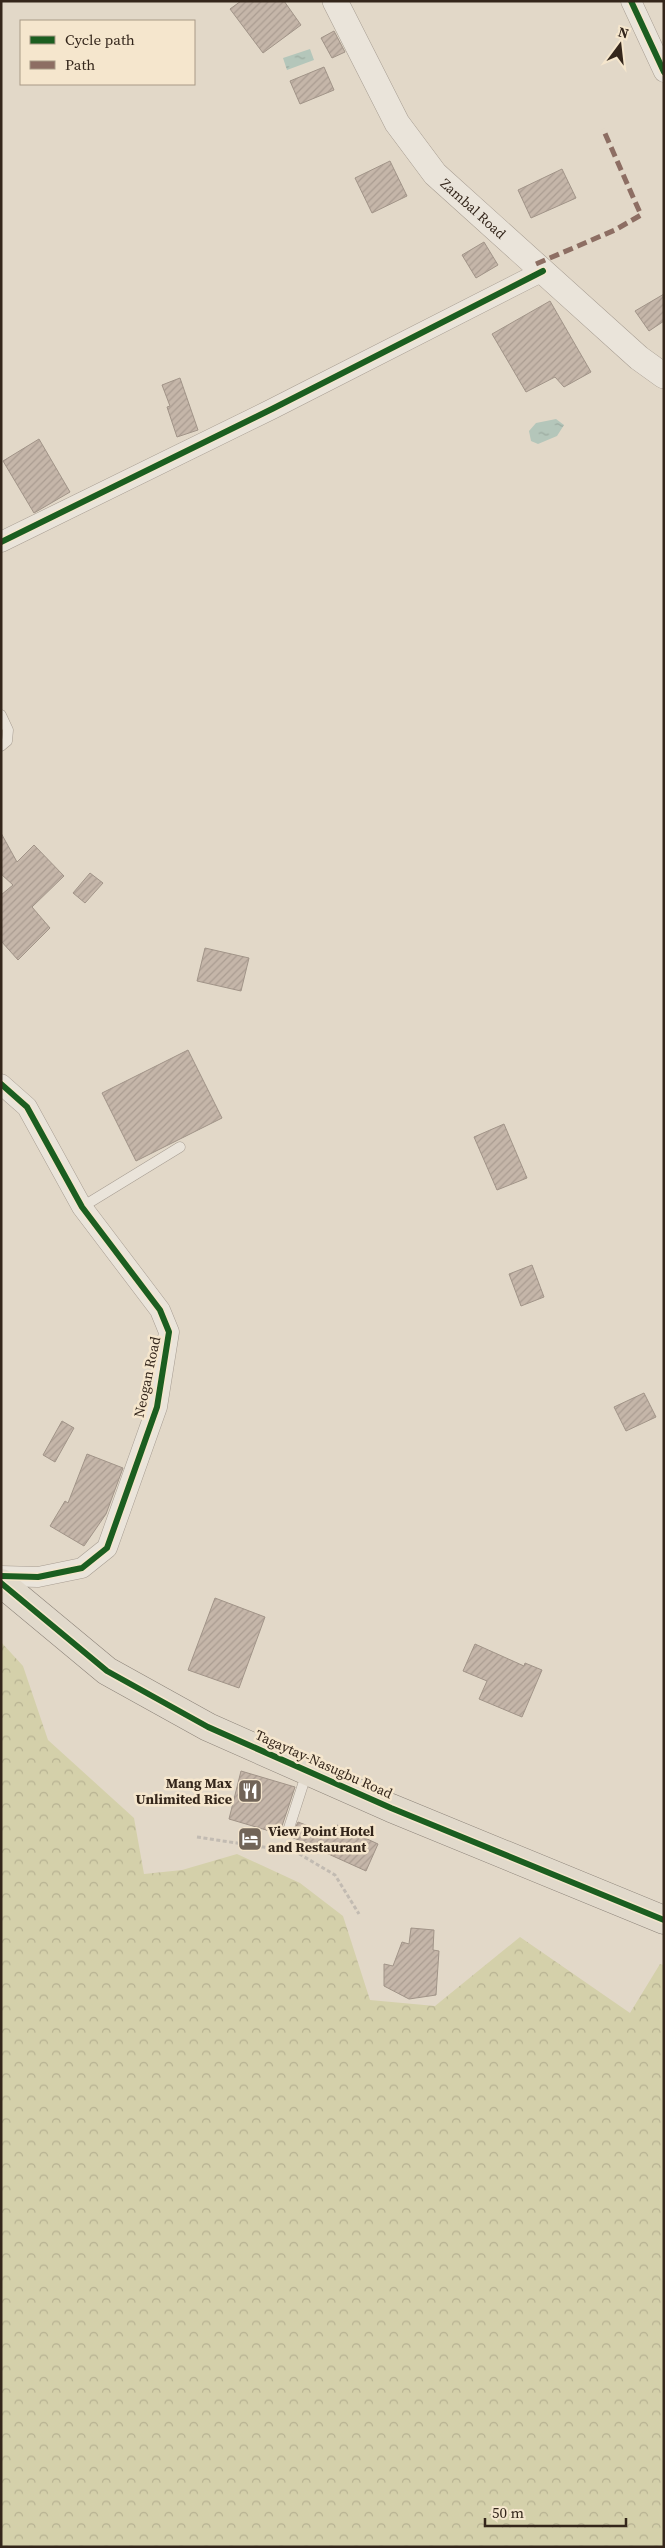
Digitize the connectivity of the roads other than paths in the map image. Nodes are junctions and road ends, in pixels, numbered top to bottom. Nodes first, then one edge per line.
1 (335, 1) edge
2 (631, 1) edge
3 (664, 72) edge
4 (543, 271) junction
5 (664, 376) edge
6 (1, 542) edge
7 (1, 715) edge
8 (1, 746) edge
9 (1, 1084) edge
10 (180, 1146) dead end
11 (82, 1207) junction
12 (1, 1576) edge
13 (1, 1583) edge
14 (307, 1771) junction
15 (288, 1831) road end
16 (664, 1920) edge

1 - 4 street, Zambal Road
2 - 3 street
4 - 5 street, Zambal Road
4 - 6 street
7 - 8 lane
9 - 11 street, Neogan Road
10 - 11 lane
11 - 12 street, Neogan Road
13 - 14 main road, Tagaytay-Nasugbu Road
14 - 15 lane
14 - 16 main road, Tagaytay-Nasugbu Road

